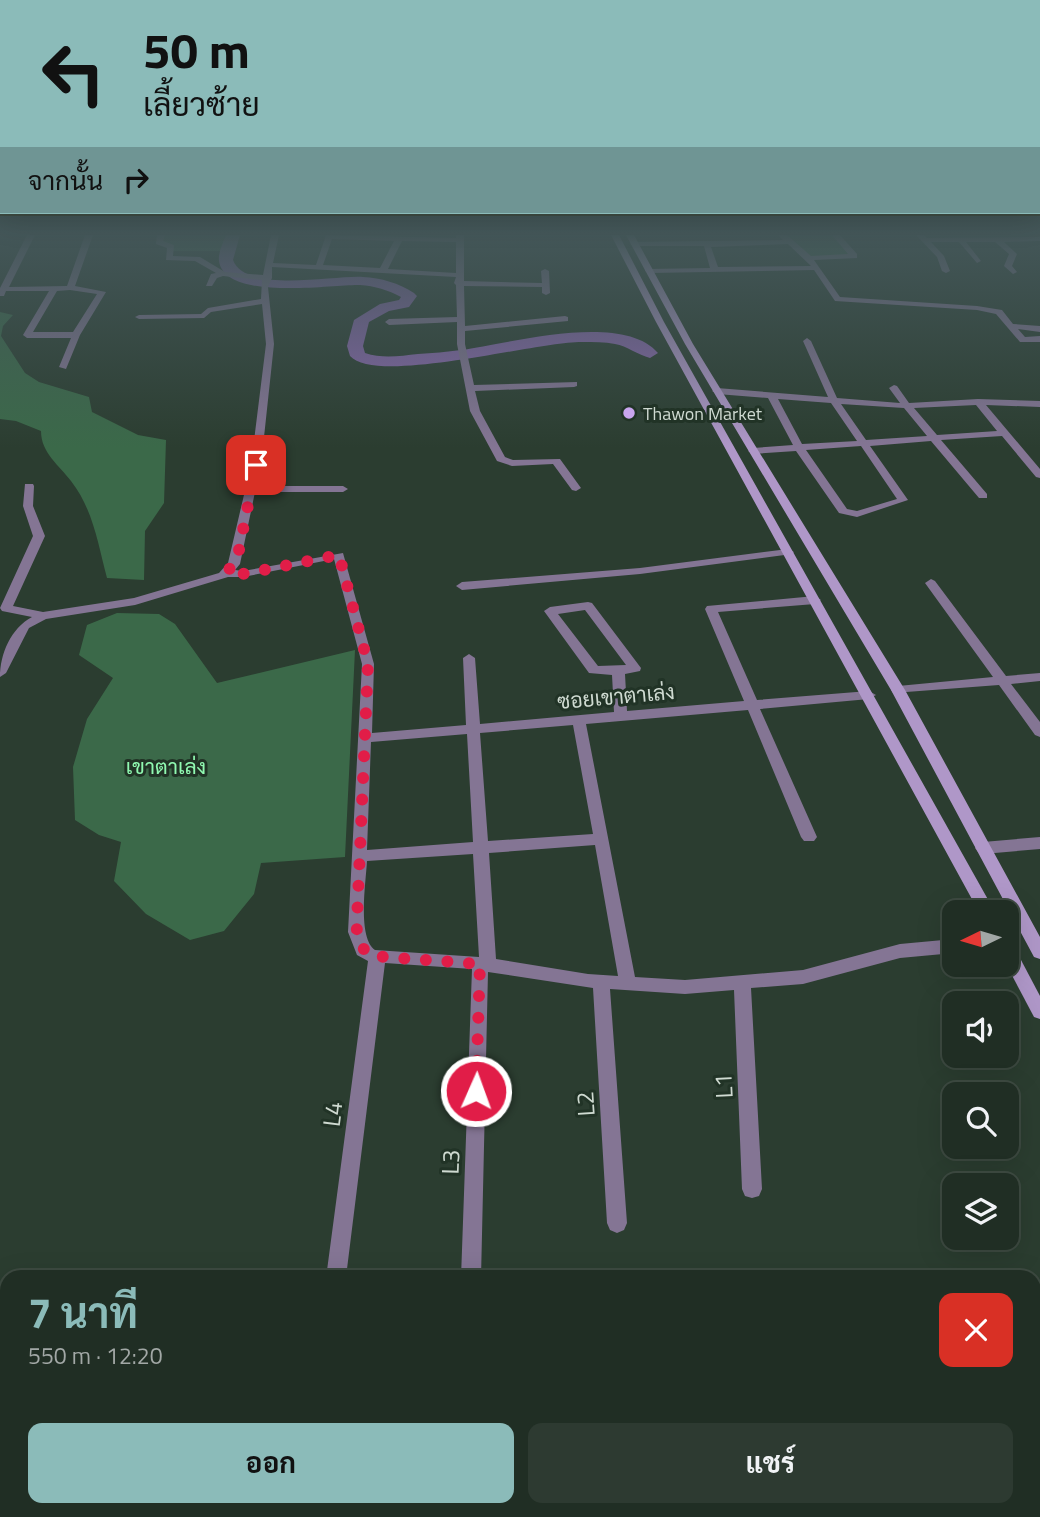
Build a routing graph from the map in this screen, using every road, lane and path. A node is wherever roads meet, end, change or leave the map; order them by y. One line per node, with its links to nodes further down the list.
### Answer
1 (44, 306): 16 (street)
2 (94, 306): 16 (street)
3 (238, 306): 9 (street)
4 (266, 306): 37 (street)
5 (460, 306): 10 (street)
6 (651, 306): 40 (main road)
7 (669, 306): 23 (main road)
8 (943, 306): 13 (street)
9 (139, 317)
10 (461, 319): 12 (street); 15 (street)
11 (565, 319): 15 (street)
12 (389, 322)
13 (1010, 326): 14 (street); 17 (street)
14 (1040, 329)
15 (462, 330): 21 (street)
16 (76, 335): 19 (street)
17 (1040, 339)
18 (807, 341): 25 (street)
19 (63, 367)
20 (574, 384): 21 (street)
21 (469, 388): 36 (street)
22 (894, 388): 28 (street)
23 (717, 391): 24 (street); 33 (main road)
24 (771, 394): 25 (street); 32 (street)
25 (834, 401): 28 (street); 31 (street)
26 (978, 402): 27 (street); 28 (street); 29 (street)
27 (1040, 404)
28 (906, 406): 30 (street)
29 (1004, 433): 30 (street); 34 (street)
30 (933, 438): 31 (street); 39 (street)
31 (865, 443): 32 (street); 32 (street)
32 (799, 448): 33 (street)
33 (753, 451): 52 (main road)
34 (1040, 475)
35 (29, 486): 45 (street)
36 (576, 488)
37 (251, 489): 38 (street); 41 (street)
38 (343, 489)
39 (983, 496)
40 (788, 552): 43 (street); 44 (main road)
41 (227, 573): 46 (street); 59 (street)
42 (931, 583): 51 (street)
43 (462, 586)
44 (816, 600): 53 (main road); 54 (street)
45 (3, 608): 46 (street)
46 (43, 617): 49 (street)
47 (469, 658): 57 (street, L3)
48 (618, 671): 48 (street); 55 (street)
49 (0, 673)
50 (1040, 677): 51 (street)
51 (1004, 681): 52 (street); 58 (street)
52 (898, 690): 64 (main road)
53 (869, 695): 54 (street, ซอยเขาตาเล่ง); 66 (main road)
54 (752, 705): 55 (street, ซอยเขาตาเล่ง); 60 (street)
55 (621, 716): 56 (street, ซอยเขาตาเล่ง)
56 (579, 720): 57 (street, ซอยเขาตาเล่ง); 61 (street)
57 (472, 729): 59 (street, ซอยเขาตาเล่ง); 63 (street, L3)
58 (1040, 732)
59 (367, 738): 65 (street)
60 (809, 837)
61 (601, 839): 63 (street); 74 (street)
62 (1040, 843): 64 (street)
63 (480, 847): 65 (street); 70 (street, L3)
64 (983, 848): 68 (main road)
65 (360, 856): 69 (street)
66 (980, 900)
67 (942, 947): 72 (street)
68 (1040, 952)
69 (377, 957): 70 (street); 78 (street, L4)
70 (484, 964): 73 (street); 79 (street, L3)
71 (1019, 972): 75 (main road)
72 (742, 981): 74 (street); 76 (street, L1)
73 (601, 982): 74 (street); 77 (street, L2)
74 (628, 985)
75 (1040, 1012)
76 (752, 1189)
77 (617, 1223)
78 (337, 1270)
79 (471, 1270)

